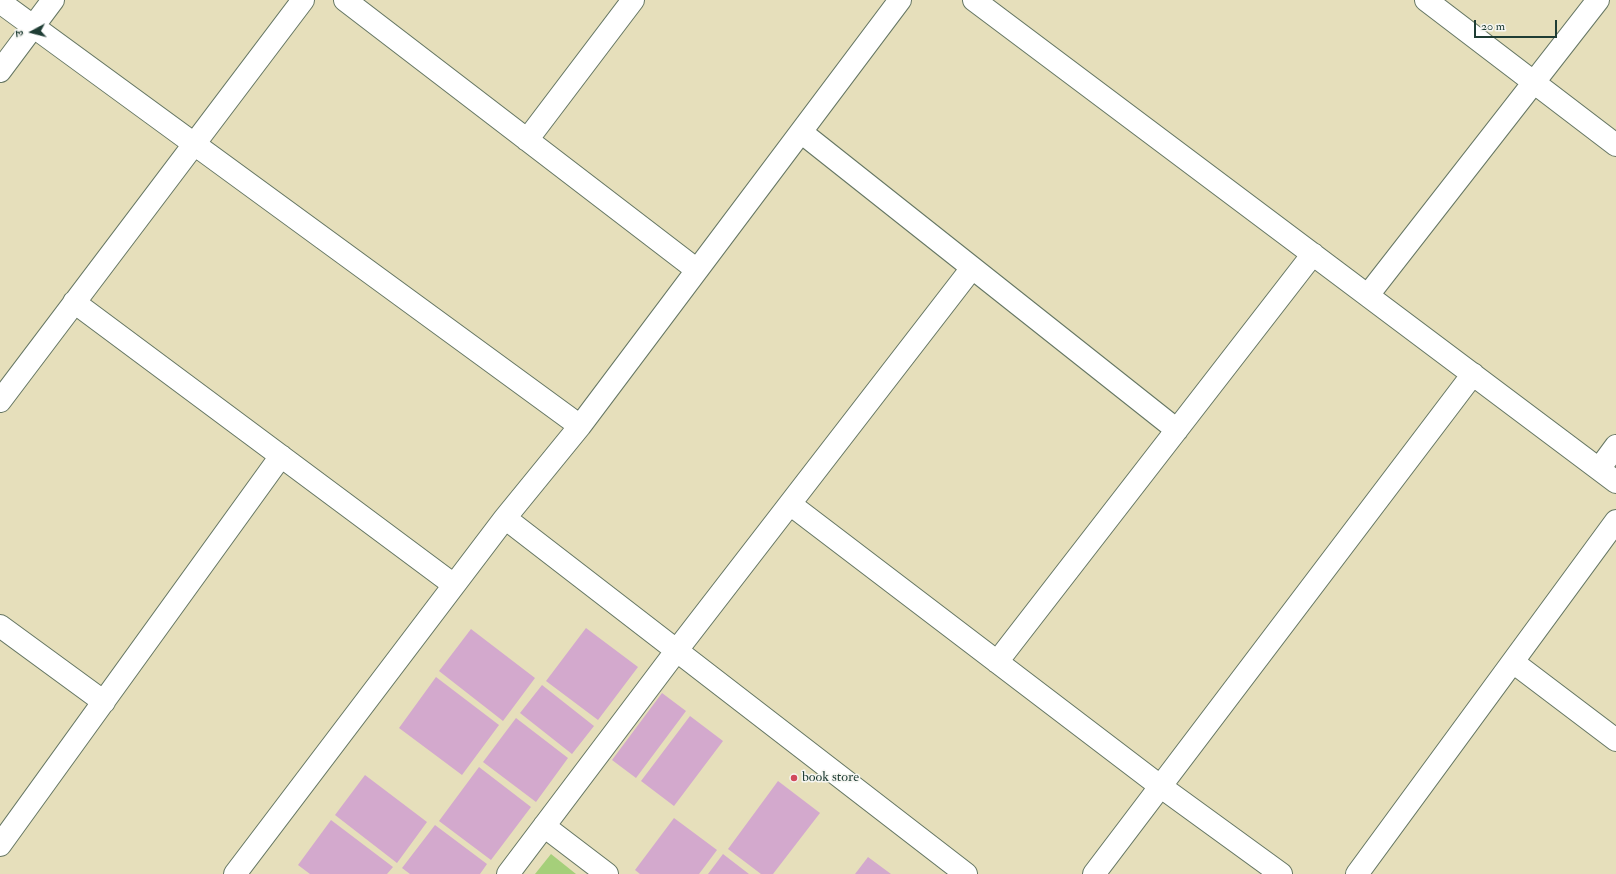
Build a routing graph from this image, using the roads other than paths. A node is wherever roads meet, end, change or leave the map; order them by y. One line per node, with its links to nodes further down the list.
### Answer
1 (53, 0): 10 (street)
2 (303, 0): 15 (street)
3 (345, 0): 14 (street)
4 (633, 0): 14 (street)
5 (900, 0): 13 (street)
6 (974, 0): 17 (street)
7 (1426, 0): 12 (street)
8 (1598, 0): 12 (street)
9 (0, 2): 10 (street)
10 (33, 26): 11 (street); 15 (street)
11 (0, 71)
12 (1533, 83): 16 (street); 20 (street)
13 (801, 132): 18 (street); 19 (street)
14 (527, 140): 19 (street)
15 (194, 144): 21 (street); 24 (street)
16 (1616, 145)
17 (1313, 254): 20 (street); 25 (street)
18 (972, 268): 25 (street); 29 (street)
19 (697, 270): 24 (street)
20 (1368, 295): 22 (street)
21 (74, 302): 23 (street); 27 (street)
22 (1473, 374): 28 (street); 39 (street)
23 (0, 401)
24 (580, 426): 30 (street)
25 (1177, 430): 35 (street)
26 (1616, 446): 28 (street)
27 (281, 456): 32 (street); 37 (street)
28 (1608, 475)
29 (790, 504): 34 (street); 35 (street)
30 (505, 518): 32 (street); 34 (street)
31 (1616, 521): 36 (street)
32 (454, 585): 42 (street)
33 (0, 626): 37 (street)
34 (677, 650): 40 (street); 45 (street)
35 (998, 662): 39 (street)
36 (1513, 662): 38 (street); 48 (street)
37 (104, 702): 41 (street)
38 (1616, 740)
39 (1160, 786): 46 (street); 47 (street)
40 (544, 826): 43 (street); 44 (street)
41 (0, 845)
42 (235, 874)
43 (508, 874)
44 (607, 874)
45 (966, 874)
46 (1094, 874)
47 (1281, 874)
48 (1357, 874)

